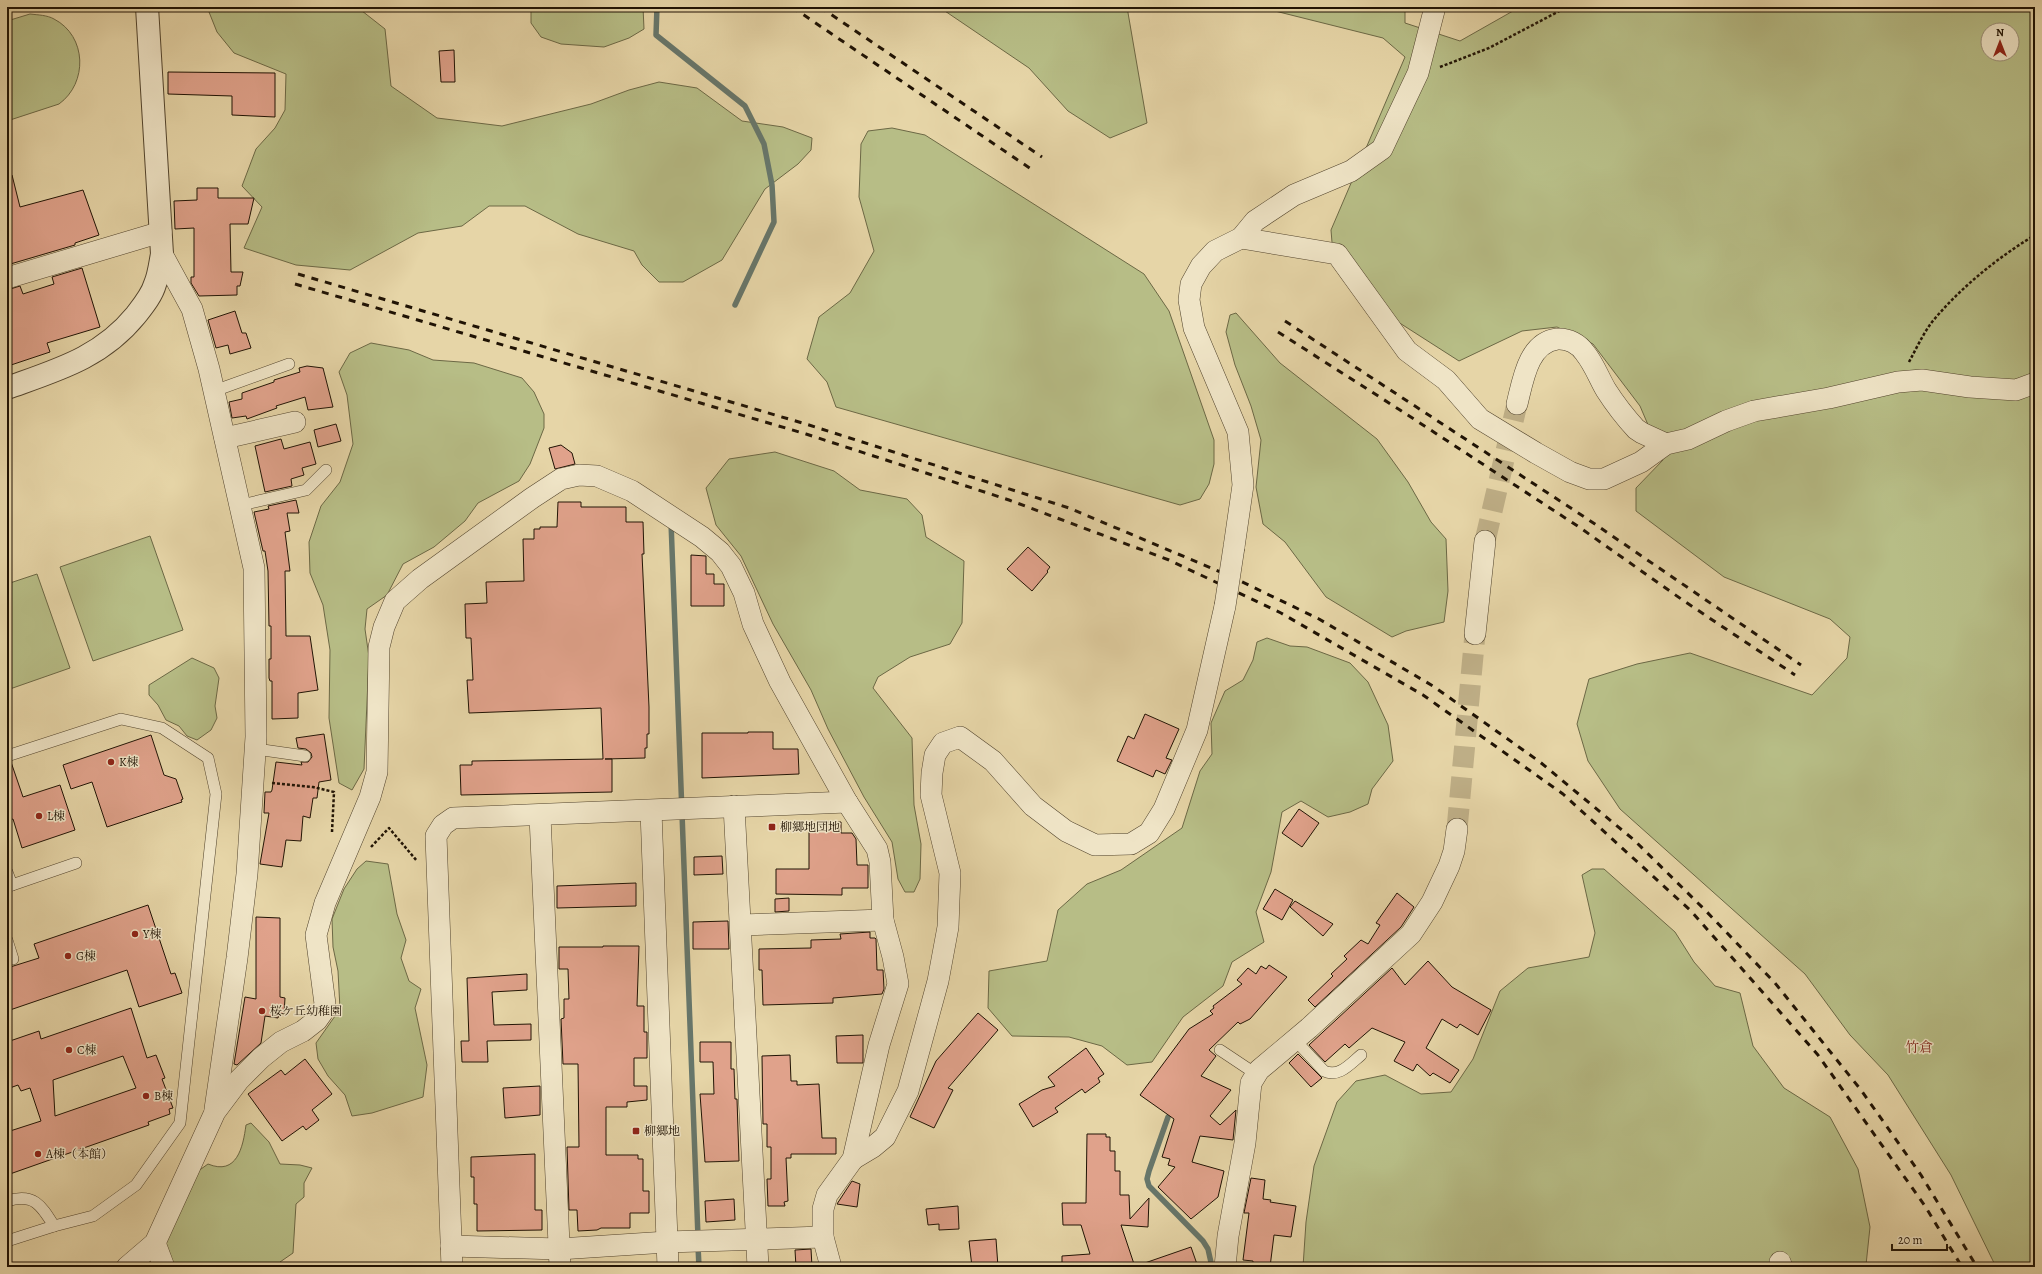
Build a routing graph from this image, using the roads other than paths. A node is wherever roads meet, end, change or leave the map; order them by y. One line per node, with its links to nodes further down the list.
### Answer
1 (147, 7): 3 (street)
2 (1435, 7): 4 (street)
3 (161, 232): 5 (street); 6 (street)
4 (1241, 238): 14 (street); 39 (street, bridge)
5 (162, 254): 9 (street); 10 (street)
6 (7, 278)
7 (289, 364): 10 (lane)
8 (2035, 383): 14 (street)
9 (7, 388)
10 (214, 391): 13 (street)
11 (1517, 404): 14 (street)
12 (295, 422): 13 (street)
13 (225, 438): 16 (street)
14 (1666, 444)
15 (326, 470): 16 (lane)
16 (241, 505): 19 (street)
17 (1485, 540): 18 (street)
18 (1475, 634)
19 (256, 749): 21 (lane); 38 (street)
20 (7, 756): 41 (lane)
21 (305, 756)
22 (848, 802): 23 (street); 30 (street); 38 (street)
23 (734, 806): 24 (street); 31 (street)
24 (651, 811): 25 (street); 45 (street)
25 (540, 816): 47 (street); 48 (street)
26 (1457, 829): 34 (street)
27 (76, 863): 29 (lane)
28 (7, 872): 29 (lane)
29 (9, 886)
30 (883, 920): 31 (street); 39 (street)
31 (741, 925): 43 (street)
32 (7, 940): 33 (lane)
33 (13, 959)
34 (1295, 1040): 36 (lane); 37 (street)
35 (1220, 1050): 37 (lane)
36 (1361, 1055)
37 (1256, 1074): 55 (street)
38 (215, 1112): 46 (street)
39 (852, 1159): 42 (street)
40 (7, 1201): 41 (lane)
41 (54, 1226): 44 (lane)
42 (823, 1237): 43 (street); 54 (street)
43 (757, 1238): 45 (street); 53 (street)
44 (7, 1241)
45 (676, 1242): 48 (street); 52 (street)
46 (155, 1243): 49 (street); 50 (street)
47 (451, 1246): 48 (street); 51 (street)
48 (559, 1258)
49 (128, 1267)
50 (164, 1267)
51 (452, 1267)
52 (668, 1267)
53 (758, 1267)
54 (831, 1267)
55 (1225, 1267)

